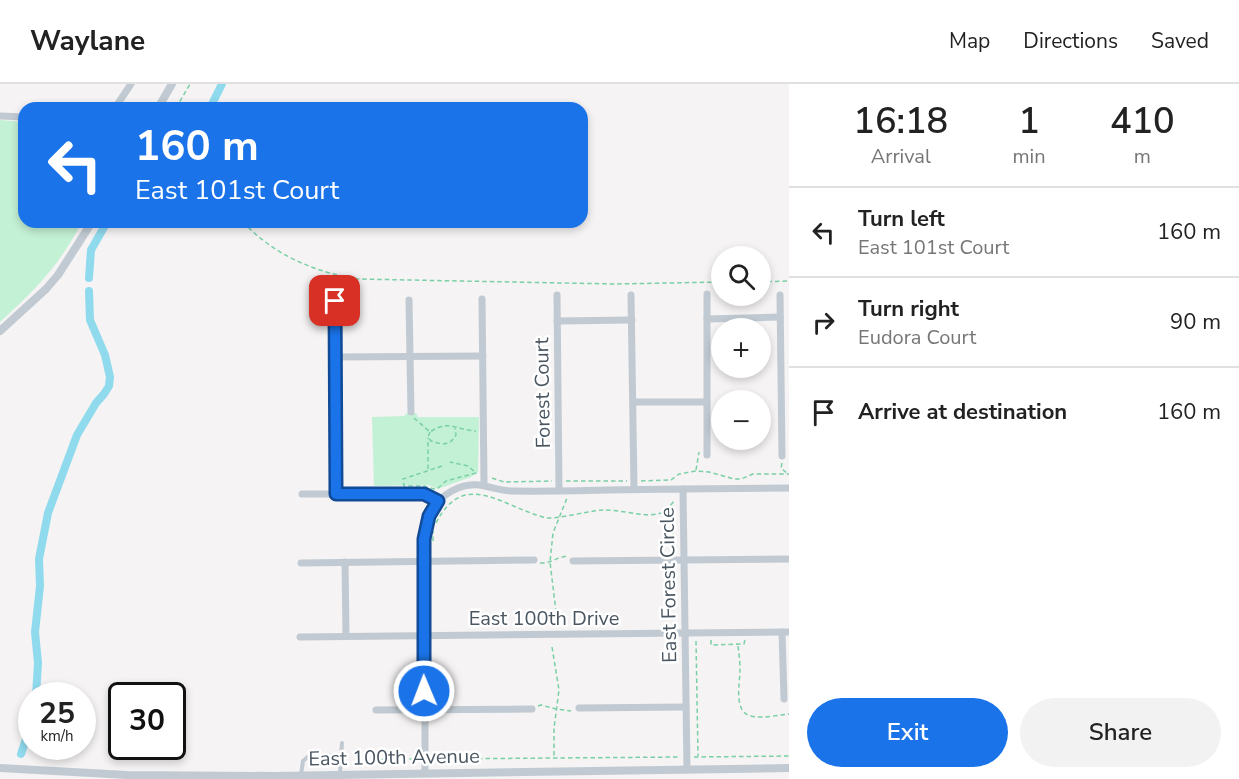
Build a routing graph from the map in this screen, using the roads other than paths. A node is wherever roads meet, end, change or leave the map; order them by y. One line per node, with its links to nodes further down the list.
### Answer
1 (131, 84): 3 (street)
2 (172, 84): 4 (street)
3 (119, 102)
4 (162, 102)
5 (0, 116): 6 (street)
6 (18, 117)
7 (88, 228): 19 (street)
8 (707, 294): 16 (street)
9 (780, 294): 15 (street)
10 (557, 296): 18 (street, Forest Court)
11 (631, 296): 17 (street)
12 (482, 299): 21 (street)
13 (409, 300): 20 (street)
14 (335, 301): 22 (street)
15 (780, 317): 16 (street); 25 (street)
16 (707, 319): 24 (street)
17 (632, 320): 18 (street); 23 (street)
18 (557, 321): 33 (street, Forest Court)
19 (0, 331)
20 (410, 356): 21 (street); 22 (street); 26 (street)
21 (483, 356): 29 (street)
22 (335, 357): 35 (street)
23 (633, 402): 24 (street); 31 (street)
24 (707, 402): 27 (street)
25 (785, 402): 28 (street)
26 (411, 412)
27 (707, 453)
28 (782, 456)
29 (484, 484): 33 (street, East Forest Circle); 36 (street)
30 (789, 488): 32 (street)
31 (634, 489): 32 (street, East Forest Circle); 33 (street, East Forest Circle)
32 (683, 489): 40 (street, East Forest Circle)
33 (559, 490)
34 (302, 494): 35 (street)
35 (336, 494): 36 (street)
36 (438, 501): 42 (street)
37 (789, 559): 40 (street)
38 (534, 560): 42 (street)
39 (573, 561): 40 (street)
40 (685, 561): 45 (street, East Forest Circle)
41 (345, 562): 42 (street); 43 (street); 47 (street)
42 (423, 562): 46 (street)
43 (301, 563)
44 (786, 632): 45 (street, East 100th Drive); 49 (street)
45 (685, 634): 46 (street, East 100th Drive); 50 (street, East Forest Circle)
46 (424, 635): 47 (street, East 100th Drive); 54 (street)
47 (346, 636): 48 (street, East 100th Drive)
48 (300, 637)
49 (784, 699)
50 (686, 707): 51 (street); 59 (street, East Forest Circle)
51 (579, 708)
52 (532, 709): 54 (street)
53 (376, 710): 54 (street)
54 (424, 710): 60 (street)
55 (342, 743): 56 (lane)
56 (341, 756): 63 (lane); 65 (lane)
57 (0, 768): 65 (street, East 100th Avenue)
58 (789, 768): 59 (street, East 100th Avenue)
59 (687, 770): 62 (street, East 100th Avenue)
60 (425, 773): 61 (street, East 100th Avenue); 64 (street, East 100th Avenue)
61 (485, 775): 62 (street, East 100th Avenue)
62 (523, 775)
63 (346, 776): 64 (street, East 100th Avenue); 65 (street, East 100th Avenue)
64 (395, 776)
65 (301, 777)

